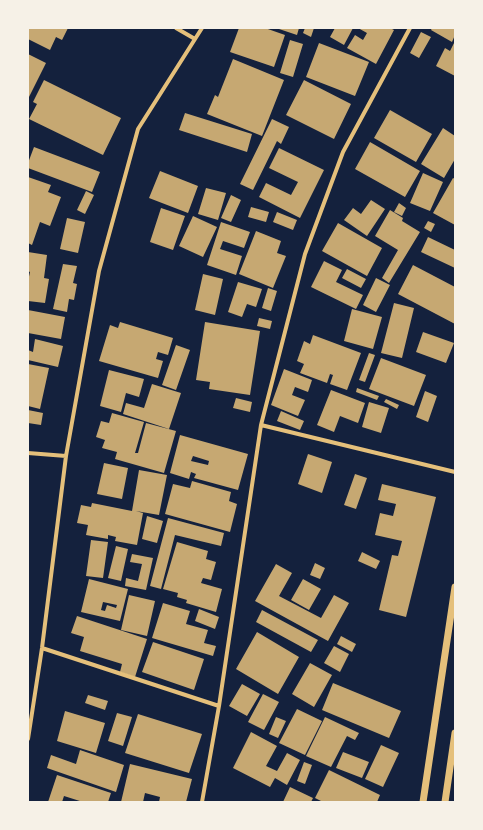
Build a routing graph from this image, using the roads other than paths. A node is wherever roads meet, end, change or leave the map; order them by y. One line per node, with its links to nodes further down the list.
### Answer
1 (176, 28): 4 (street)
2 (202, 28): 4 (street)
3 (410, 28): 5 (street)
4 (195, 38): 7 (street)
5 (261, 425): 8 (street); 11 (street)
6 (28, 453): 7 (street)
7 (66, 456): 10 (street)
8 (455, 472)
9 (455, 587): 15 (street)
10 (42, 648): 11 (street); 13 (street)
11 (219, 706): 14 (street)
12 (455, 733): 16 (street)
13 (28, 739)
14 (202, 802)
15 (423, 802)
16 (445, 802)

